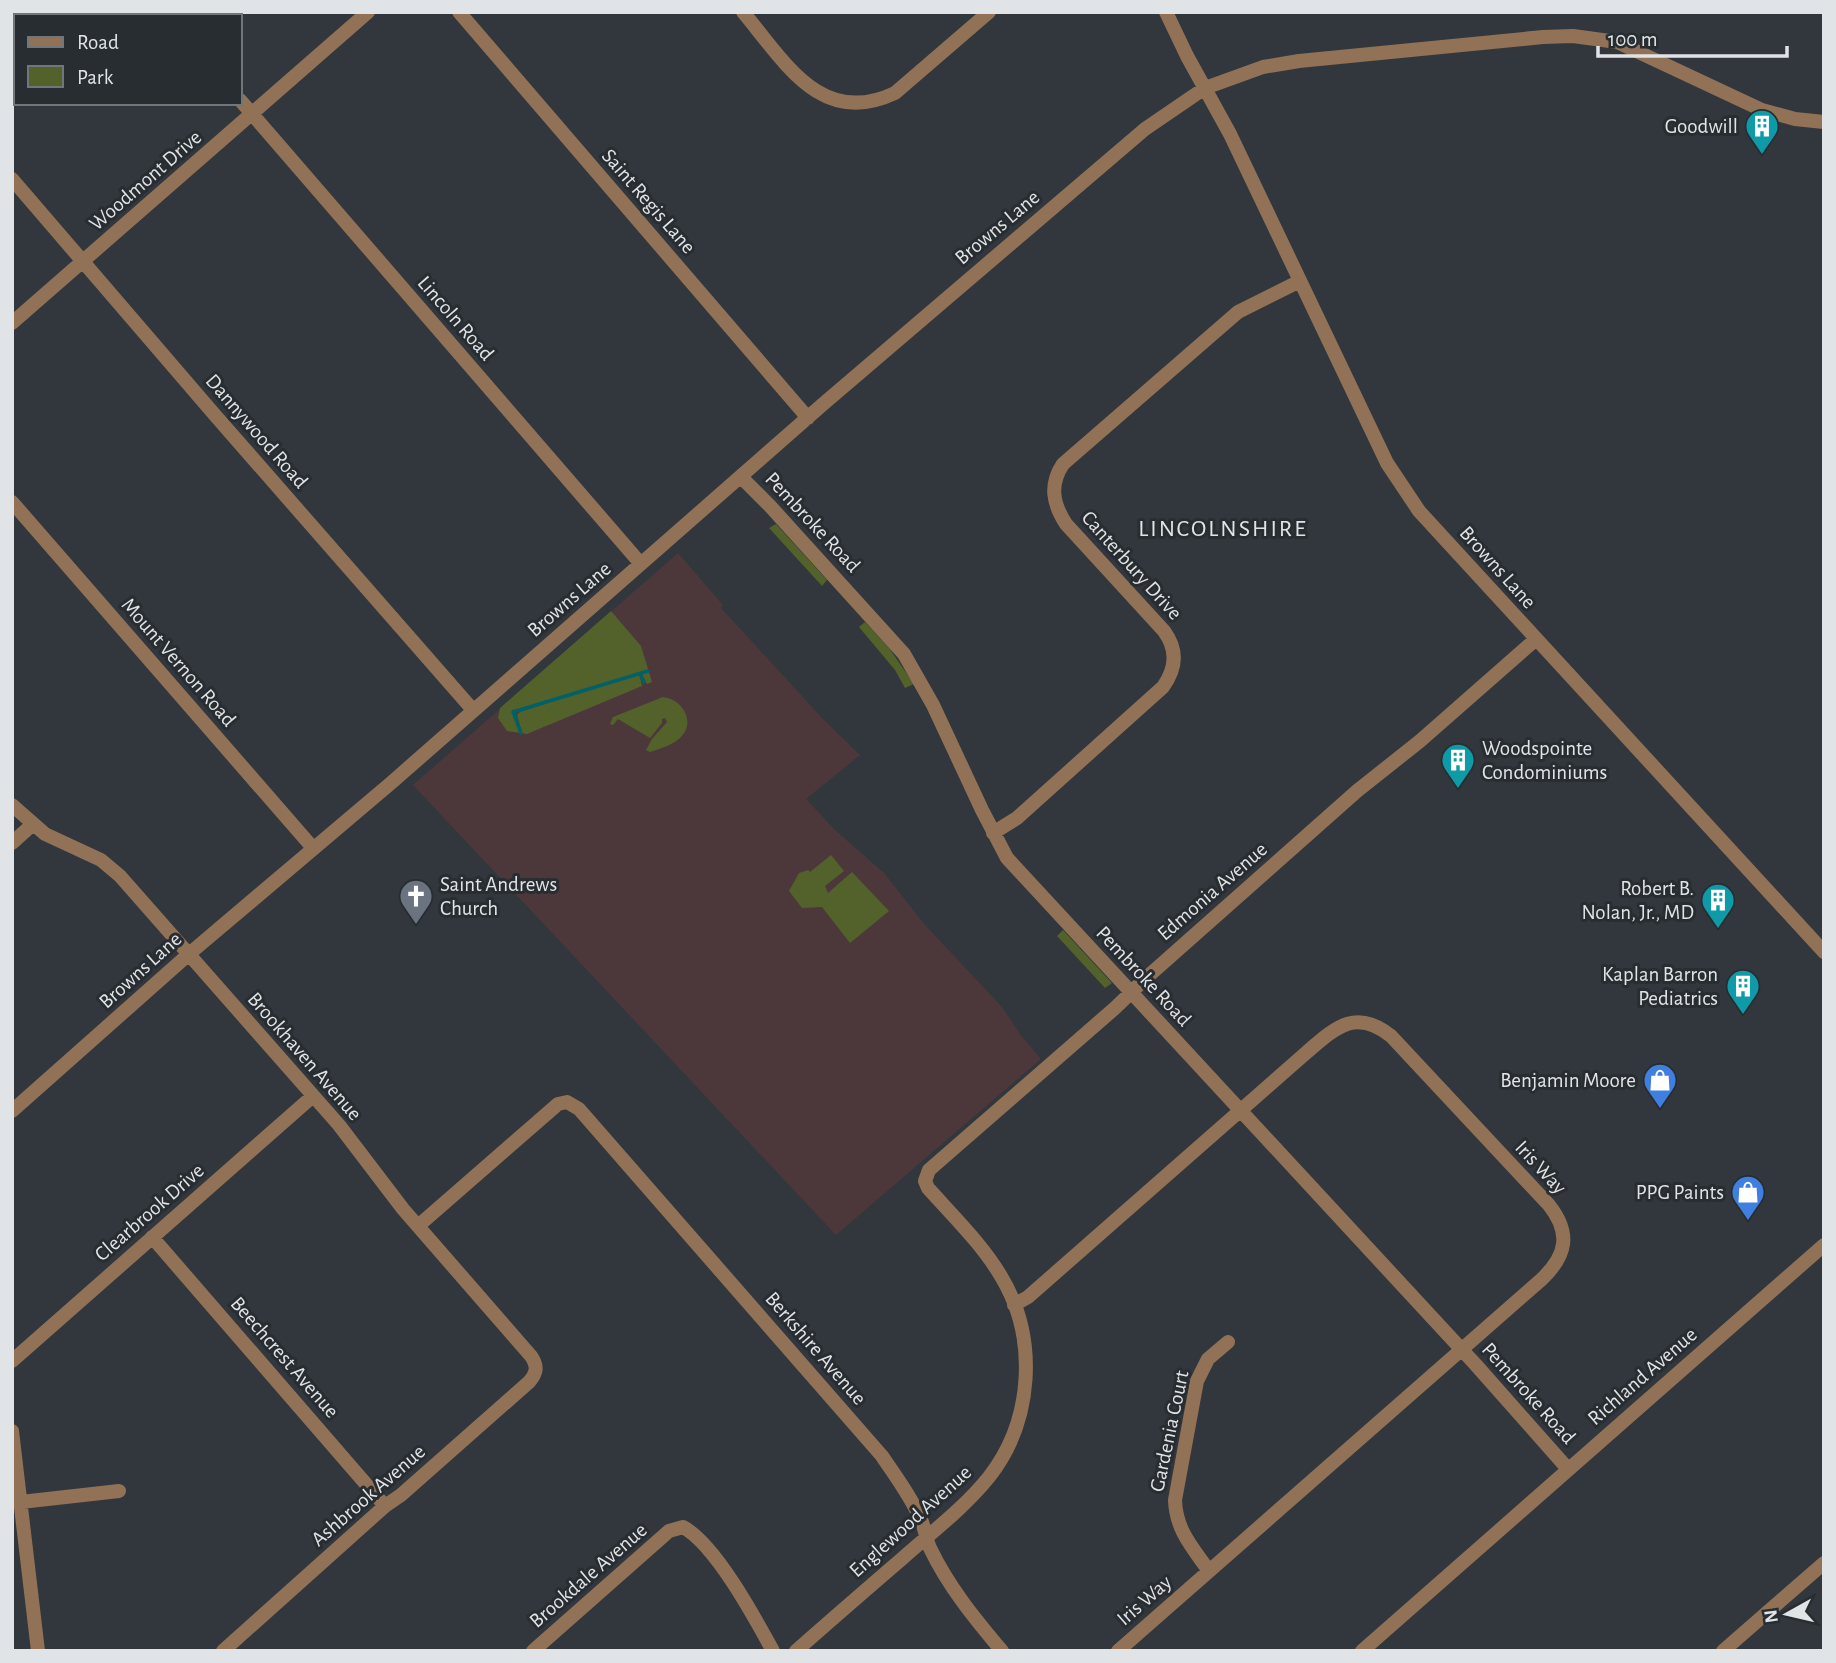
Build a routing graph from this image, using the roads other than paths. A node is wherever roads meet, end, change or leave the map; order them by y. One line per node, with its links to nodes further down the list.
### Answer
1 (368, 12): 8 (street, Woodmont Drive)
2 (458, 12): 14 (street, Saint Regis Lane)
3 (743, 12): 4 (street)
4 (989, 12)
5 (1166, 12): 6 (street)
6 (1205, 88): 9 (street); 12 (street, Browns Lane); 14 (street, Browns Lane)
7 (242, 102): 8 (street, Lincoln Road)
8 (252, 114): 11 (street, Woodmont Drive); 17 (street, Lincoln Road)
9 (1824, 122)
10 (12, 178): 11 (street, Dannywood Road)
11 (84, 261): 13 (street, Woodmont Drive); 19 (street, Dannywood Road)
12 (1300, 281): 18 (street, Browns Lane); 22 (street, Canterbury Drive)
13 (12, 323)
14 (808, 418): 15 (street, Browns Lane)
15 (741, 477): 17 (street, Browns Lane); 22 (street, Pembroke Road)
16 (12, 502): 24 (street, Mount Vernon Road)
17 (641, 564): 19 (street, Browns Lane)
18 (1535, 640): 25 (street, Browns Lane); 27 (street, Edmonia Avenue)
19 (473, 710): 24 (street, Browns Lane)
20 (12, 805): 21 (street, Brookhaven Avenue)
21 (33, 824): 23 (street); 26 (street, Brookhaven Avenue)
22 (993, 834): 27 (street, Pembroke Road)
23 (12, 843)
24 (313, 848): 26 (street, Browns Lane)
25 (1824, 952)
26 (189, 954): 28 (street, Brookhaven Avenue); 30 (street, Browns Lane)
27 (1130, 993): 29 (street, Pembroke Road); 31 (street, Edmonia Avenue)
28 (313, 1096): 32 (street, Brookhaven Avenue); 33 (street, Clearbrook Drive)
29 (1241, 1110): 35 (street, Iris Way); 37 (street, Pembroke Road); 37 (street, Iris Way)
30 (12, 1111)
31 (925, 1181): 35 (street, Englewood Avenue)
32 (418, 1226): 39 (street, Brookhaven Avenue); 45 (street, Berkshire Avenue)
33 (152, 1237): 38 (street, Clearbrook Drive); 44 (street, Beechcrest Avenue)
34 (1824, 1245): 41 (street, Richland Avenue)
35 (1014, 1305): 45 (street, Englewood Avenue)
36 (1228, 1342): 47 (street, Gardenia Court)
37 (1462, 1350): 41 (street, Pembroke Road); 47 (street, Iris Way)
38 (12, 1360)
39 (536, 1367): 44 (street, Ashbrook Avenue)
40 (12, 1431): 43 (street)
41 (1568, 1469): 55 (street, Richland Avenue)
42 (119, 1491): 43 (street)
43 (21, 1502): 48 (street)
44 (385, 1506): 49 (street, Ashbrook Avenue)
45 (926, 1537): 52 (street, Englewood Avenue); 53 (street, Berkshire Avenue)
46 (1824, 1563): 56 (street)
47 (1209, 1571): 54 (street, Iris Way)
48 (38, 1651)
49 (223, 1651)
50 (533, 1651): 51 (street, Brookdale Avenue)
51 (773, 1651)
52 (796, 1651)
53 (1002, 1651)
54 (1118, 1651)
55 (1362, 1651)
56 (1723, 1651)

